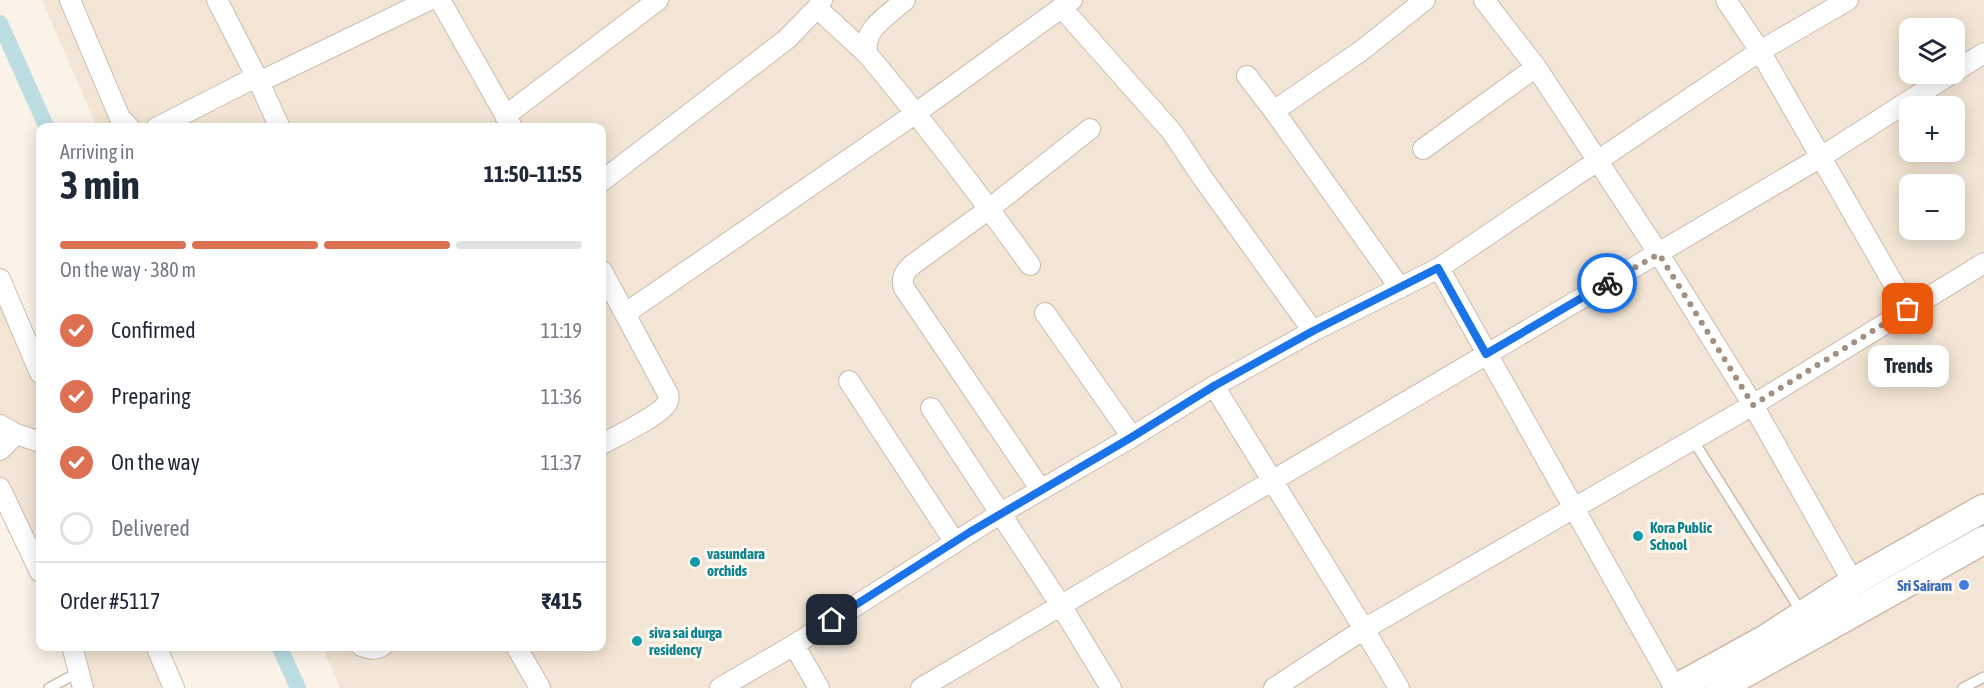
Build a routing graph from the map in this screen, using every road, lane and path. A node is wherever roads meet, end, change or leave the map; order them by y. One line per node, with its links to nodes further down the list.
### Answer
1 (70, 0): 24 (street)
2 (216, 0): 19 (street)
3 (429, 0): 19 (street)
4 (440, 0): 23 (street)
5 (658, 0): 23 (street)
6 (905, 0): 15 (street)
7 (1425, 0): 21 (street)
8 (1726, 0): 13 (street)
9 (1848, 0): 13 (street)
10 (1494, 3): 17 (street)
11 (819, 4): 15 (street); 31 (street)
12 (1067, 4): 22 (street); 43 (street)
13 (1760, 51): 29 (street); 30 (street)
14 (1984, 53): 16 (street)
15 (868, 55): 22 (street)
16 (1965, 65)
17 (1536, 67): 28 (street); 30 (street)
18 (1247, 76): 21 (street)
19 (259, 82): 25 (street); 26 (street)
20 (1936, 84): 29 (street)
21 (1274, 111): 39 (street)
22 (916, 113): 32 (street); 41 (street)
23 (509, 122)
24 (125, 123)
25 (166, 123)
26 (278, 123)
27 (1090, 129): 32 (street)
28 (1424, 149)
29 (1821, 157): 33 (street); 40 (street)
30 (1598, 159): 33 (street); 36 (street)
31 (606, 178)
32 (989, 208): 35 (street); 58 (street)
33 (1659, 254): 44 (street); 48 (street)
34 (1984, 263): 40 (street)
35 (1030, 265)
36 (1438, 268): 39 (street); 44 (street)
37 (606, 278): 41 (street)
38 (0, 279): 45 (street)
39 (1400, 288): 43 (street)
40 (1908, 309): 48 (street)
41 (626, 313): 54 (street)
42 (1045, 314): 51 (street)
43 (1313, 331): 47 (street)
44 (1486, 354): 56 (street); 60 (street)
45 (36, 364)
46 (849, 381): 64 (street)
47 (1214, 386): 51 (street); 56 (street)
48 (1753, 405): 53 (street); 67 (street)
49 (931, 408): 61 (street)
50 (8, 430): 52 (street); 55 (street)
51 (1132, 437): 58 (street)
52 (36, 440)
53 (1693, 440): 60 (street); 69 (lane)
54 (606, 442)
55 (0, 450)
56 (1272, 483): 68 (street); 70 (street)
57 (0, 488): 66 (street)
58 (1041, 490): 61 (street)
59 (1984, 508): 62 (street)
60 (1573, 509): 70 (street); 86 (street)
61 (1001, 513): 64 (street); 68 (street)
62 (1931, 538): 65 (street); 67 (street)
63 (1984, 540): 65 (street)
64 (954, 541): 71 (street)
65 (1945, 561): 87 (street)
66 (36, 564)
67 (1853, 582): 69 (street)
68 (1060, 604): 82 (street); 83 (street)
69 (1803, 615): 86 (street)
70 (1364, 629): 84 (street); 85 (street)
71 (794, 645): 80 (street); 81 (street)
72 (73, 651): 76 (street)
73 (158, 651): 78 (street)
74 (519, 651): 79 (street)
75 (1984, 678): 88 (lane)
76 (81, 680): 77 (lane)
77 (49, 688)
78 (174, 688)
79 (540, 688)
80 (720, 688)
81 (819, 688)
82 (921, 688)
83 (1111, 688)
84 (1274, 688)
85 (1399, 688)
86 (1676, 688)
87 (1719, 688)
88 (1963, 688)

